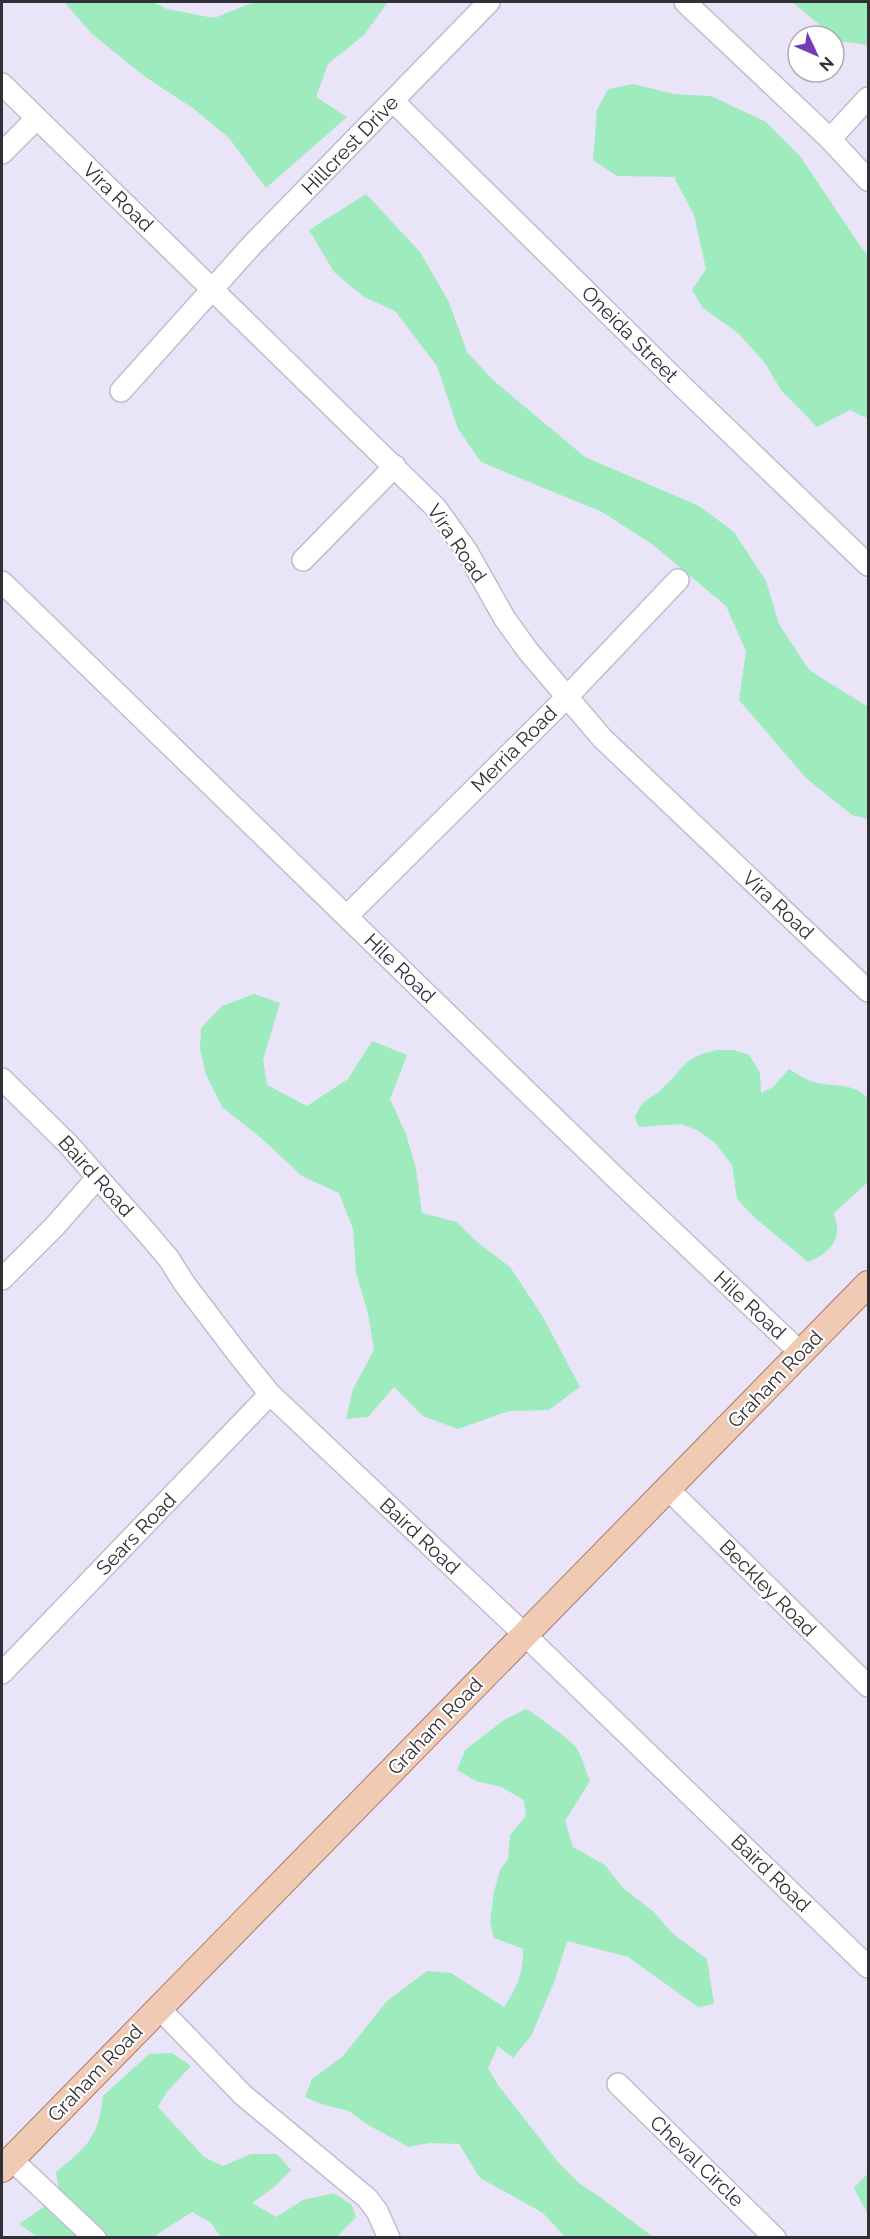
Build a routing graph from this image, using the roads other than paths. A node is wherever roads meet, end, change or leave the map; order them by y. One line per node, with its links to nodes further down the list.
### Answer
1 (489, 2): 5 (street, Hillcrest Drive)
2 (686, 2): 7 (street)
3 (2, 84): 6 (street, Vira Road)
4 (868, 98): 7 (street)
5 (393, 101): 10 (street, Hillcrest Drive); 14 (street, Oneida Street)
6 (37, 118): 8 (street); 10 (street, Vira Road)
7 (830, 139): 9 (street)
8 (2, 153)
9 (868, 180)
10 (214, 290): 11 (street, Hillcrest Drive); 12 (street, Vira Road)
11 (121, 391)
12 (394, 466): 13 (street); 17 (street, Vira Road)
13 (303, 560)
14 (868, 565)
15 (678, 580): 17 (street, Merria Road)
16 (2, 582): 18 (street, Hile Road)
17 (566, 698): 18 (street, Merria Road); 19 (street, Vira Road)
18 (347, 916): 24 (street, Hile Road)
19 (868, 991)
20 (2, 1079): 21 (street, Baird Road)
21 (97, 1178): 22 (street); 25 (street, Baird Road)
22 (2, 1279)
23 (868, 1284): 24 (main road, Graham Road)
24 (801, 1353): 26 (main road, Graham Road)
25 (270, 1394): 27 (street, Baird Road); 28 (street, Sears Road)
26 (668, 1489): 27 (main road, Graham Road); 29 (street, Beckley Road)
27 (524, 1634): 30 (street, Baird Road); 31 (main road, Graham Road)
28 (2, 1674)
29 (868, 1686)
30 (868, 1967)
31 (159, 2008): 33 (main road, Graham Road); 35 (street)
32 (618, 2084): 36 (street, Cheval Circle)
33 (6, 2164): 34 (street)
34 (95, 2238)
35 (389, 2238)
36 (775, 2238)

